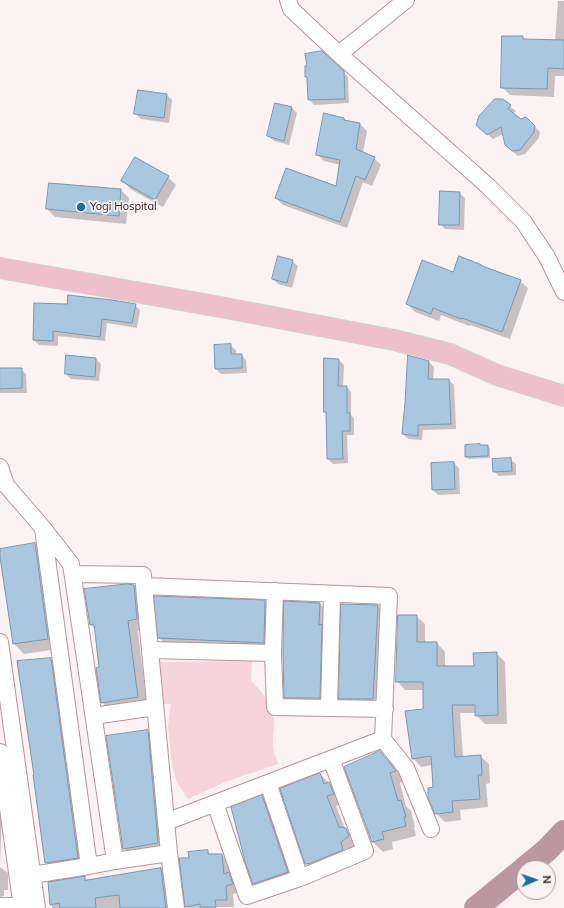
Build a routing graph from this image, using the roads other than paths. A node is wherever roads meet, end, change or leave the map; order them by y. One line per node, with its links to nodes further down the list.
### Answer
1 (288, 0): 3 (street)
2 (406, 0): 3 (street)
3 (339, 54): 5 (street)
4 (0, 268): 6 (main road)
5 (564, 292)
6 (564, 396)
7 (0, 467): 8 (street)
8 (43, 528): 9 (street); 30 (street)
9 (73, 574): 10 (street); 19 (street)
10 (144, 586): 11 (street); 14 (street)
11 (275, 591): 12 (street); 15 (street)
12 (332, 594): 17 (street); 18 (street)
13 (0, 642): 31 (street)
14 (150, 650): 15 (street); 16 (street)
15 (273, 653): 17 (street)
16 (155, 707): 19 (street); 26 (street)
17 (329, 708): 18 (street)
18 (385, 709): 20 (street)
19 (94, 716): 29 (street)
20 (383, 739): 22 (street); 27 (street)
21 (0, 752): 24 (street)
22 (331, 759): 23 (street); 32 (street)
23 (268, 783): 25 (street); 32 (street)
24 (3, 792): 34 (street)
25 (215, 803): 26 (street); 32 (street)
26 (166, 822): 28 (street)
27 (431, 829)
28 (169, 853): 29 (street); 35 (street)
29 (115, 861): 30 (street)
30 (89, 866): 31 (street)
31 (32, 875): 34 (street)
32 (300, 878)
33 (0, 906): 34 (street)
34 (27, 907)
35 (176, 908)

